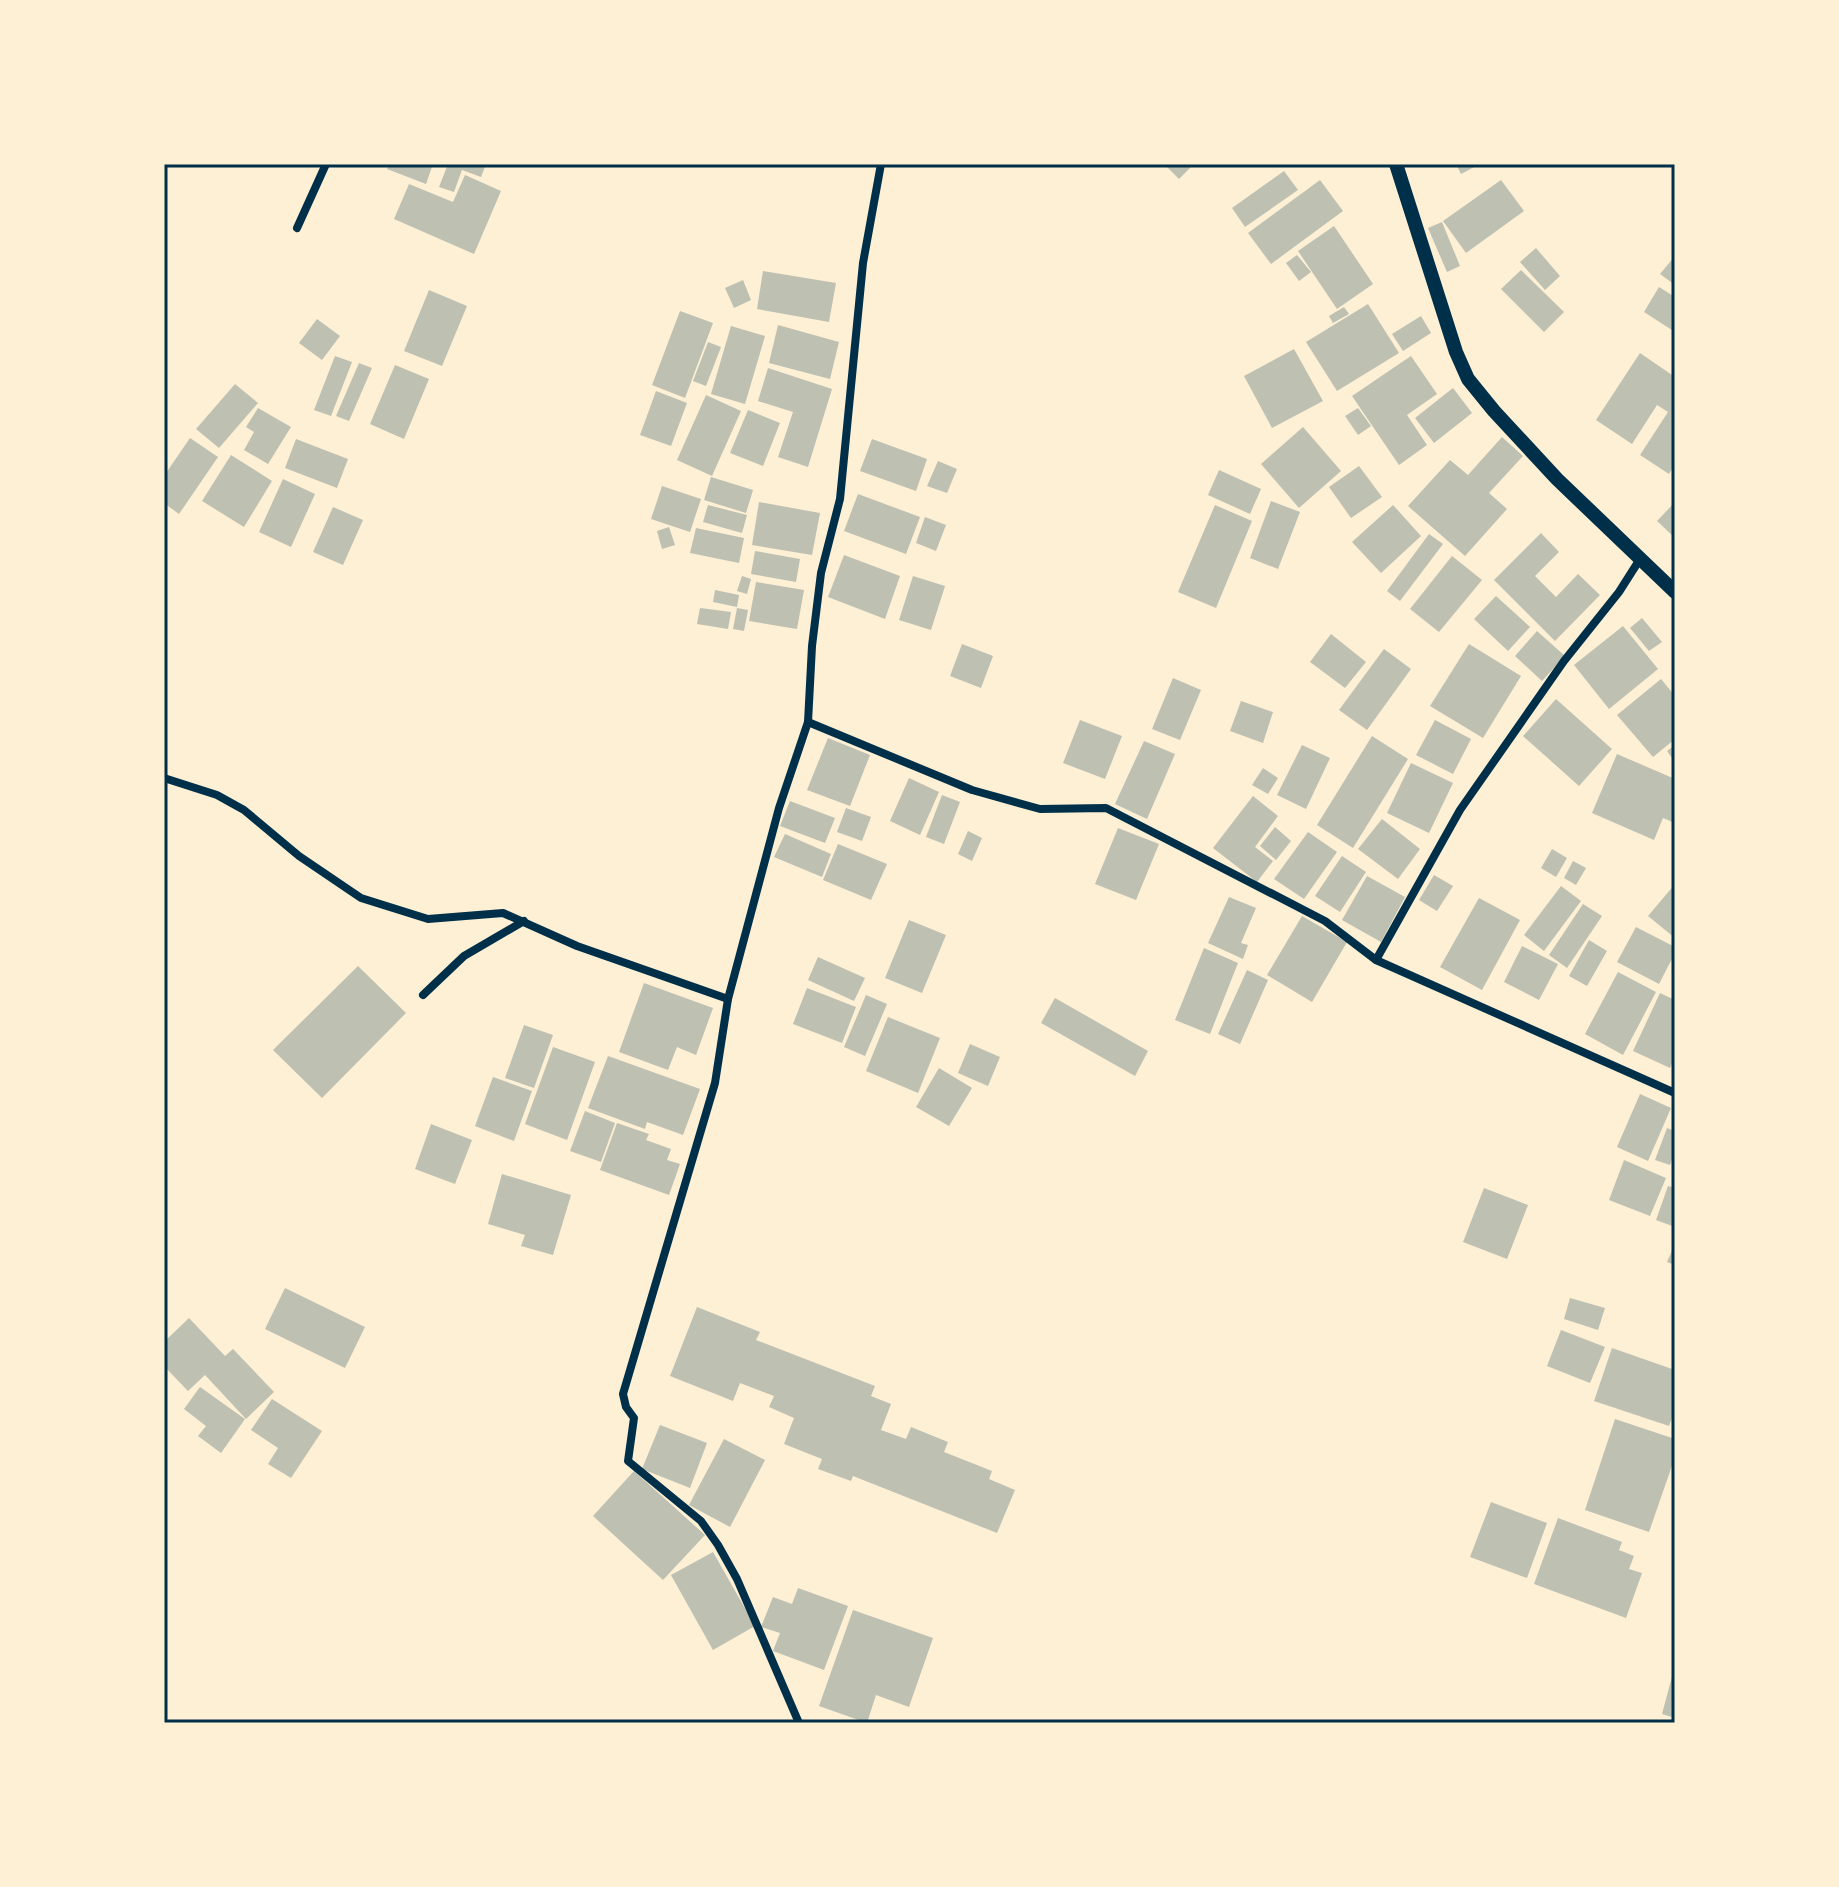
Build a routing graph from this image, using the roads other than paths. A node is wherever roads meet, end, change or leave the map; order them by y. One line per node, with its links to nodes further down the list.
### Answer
1 (326, 164): 4 (street)
2 (881, 164): 7 (street)
3 (1396, 164): 5 (street)
4 (297, 228)
5 (1640, 559): 6 (street); 10 (street)
6 (1675, 592)
7 (808, 722): 10 (street); 12 (street)
8 (164, 778): 9 (street)
9 (524, 921): 11 (street); 12 (street)
10 (1376, 960): 13 (street)
11 (423, 995)
12 (728, 999): 14 (street)
13 (1675, 1093)
14 (799, 1723)

